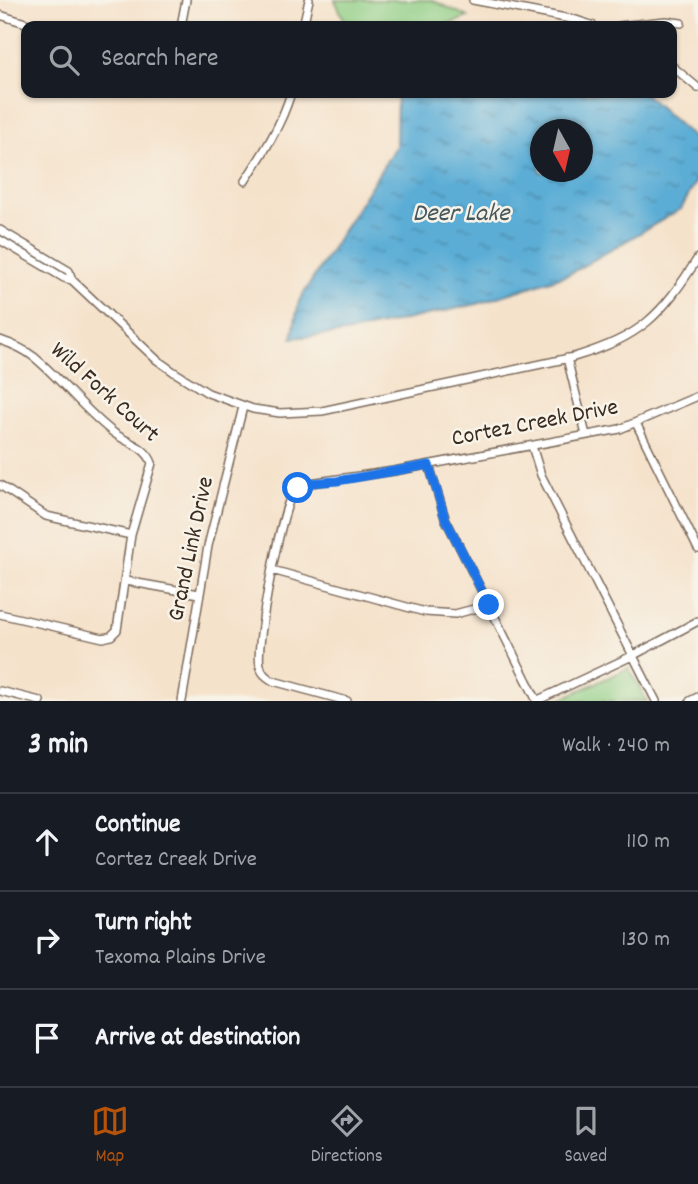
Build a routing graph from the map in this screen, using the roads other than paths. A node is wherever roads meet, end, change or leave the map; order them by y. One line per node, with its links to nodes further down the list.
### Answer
1 (186, 0): 6 (street)
2 (309, 0): 7 (street)
3 (473, 0): 4 (street)
4 (487, 2): 8 (street)
5 (0, 15): 9 (street)
6 (182, 21)
7 (304, 21)
8 (579, 21)
9 (21, 22)
10 (677, 22): 11 (street)
11 (681, 23)
12 (677, 70): 13 (street)
13 (698, 88)
14 (289, 98): 15 (street)
15 (245, 181)
16 (0, 230): 19 (street)
17 (0, 240): 19 (street)
18 (698, 258): 21 (street)
19 (72, 280): 23 (street)
20 (0, 340): 29 (street, Wild Fork Court)
21 (567, 358): 23 (street); 25 (street)
22 (698, 396): 24 (street, Cortez Creek Drive)
23 (243, 407): 33 (street, Grand Link Drive)
24 (636, 423): 25 (street, Cortez Creek Drive); 30 (street)
25 (586, 435): 26 (street, Cortez Creek Drive)
26 (532, 446): 27 (street, Cortez Creek Drive); 37 (street)
27 (429, 465): 31 (street, Cortez Creek Drive); 34 (street)
28 (0, 485): 29 (street)
29 (131, 535): 32 (street)
30 (698, 549)
31 (272, 570): 34 (street); 42 (street)
32 (125, 580): 33 (street); 35 (street)
33 (199, 594): 41 (street, Grand Link Drive)
34 (489, 605): 43 (street)
35 (0, 614)
36 (698, 621): 37 (street)
37 (632, 656): 43 (street); 44 (street)
38 (0, 691): 40 (street)
39 (698, 697): 45 (street)
40 (40, 701)
41 (182, 701)
42 (347, 701)
43 (537, 701)
44 (656, 701)
45 (690, 701)

